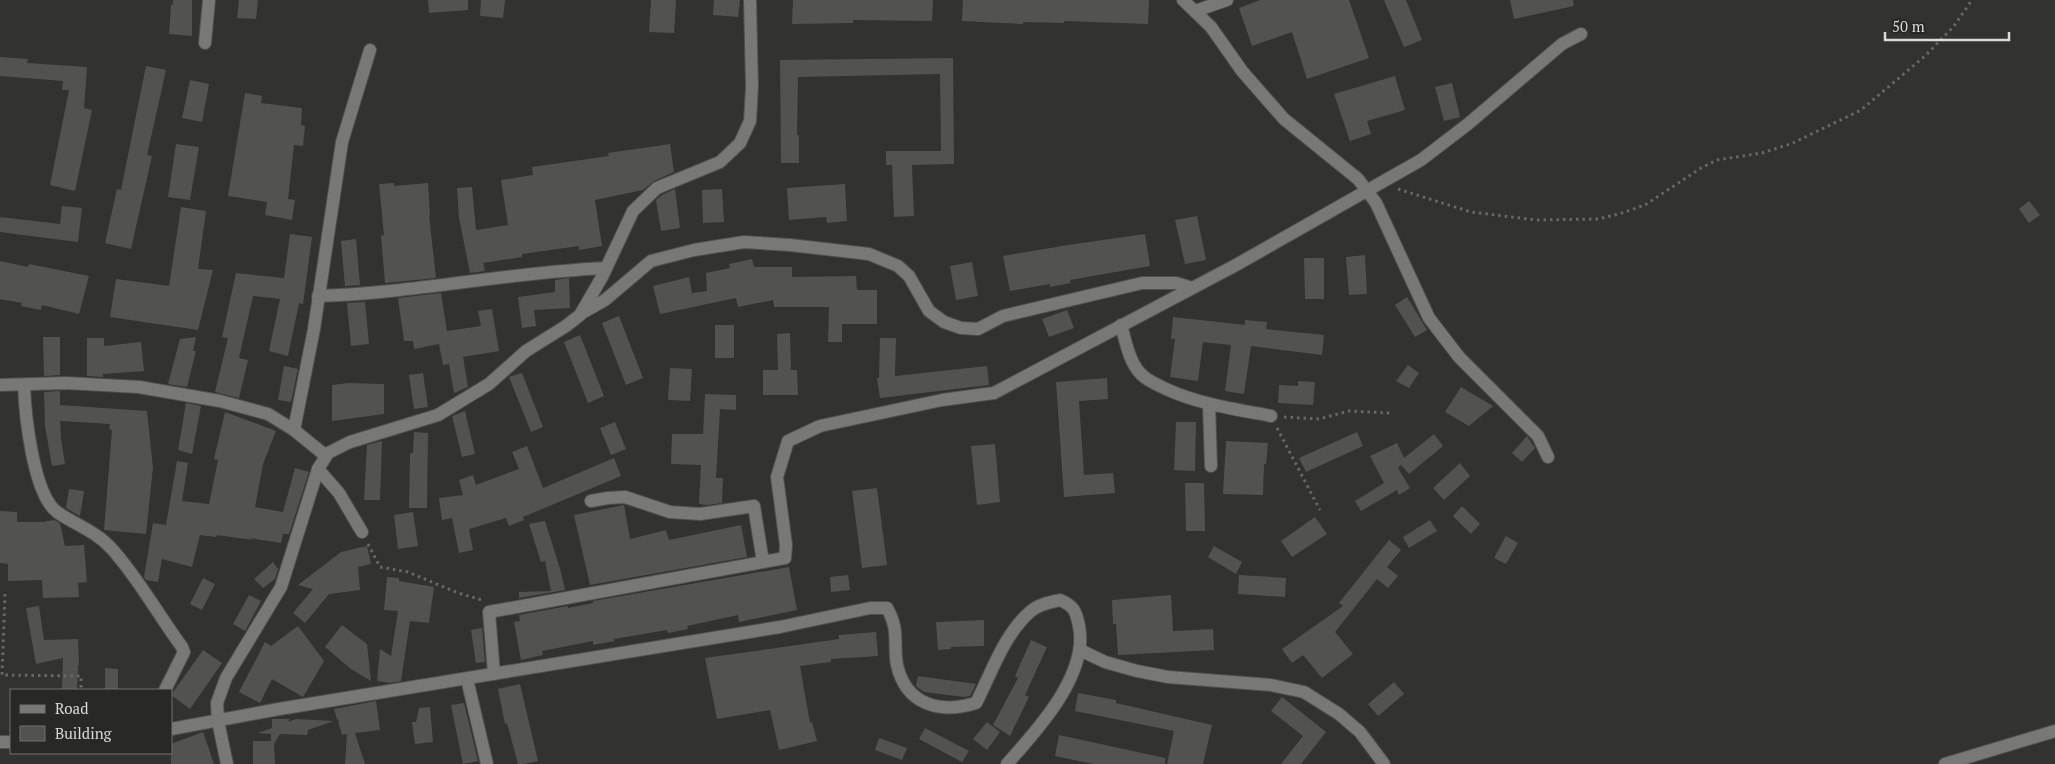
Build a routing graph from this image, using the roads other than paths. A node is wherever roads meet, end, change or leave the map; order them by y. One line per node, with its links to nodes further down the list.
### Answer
1 (209, 0): 7 (street)
2 (750, 0): 10 (street)
3 (1183, 0): 5 (street)
4 (1227, 0): 5 (street)
5 (1195, 11): 9 (street)
6 (1581, 34): 9 (street)
7 (204, 43)
8 (370, 50): 12 (street)
9 (1373, 189): 11 (street); 21 (street)
10 (606, 268): 12 (street); 13 (street)
11 (1192, 288): 13 (street); 14 (street)
12 (318, 296): 19 (street)
13 (580, 315): 20 (street)
14 (1121, 325): 17 (street); 26 (street)
15 (0, 385): 16 (street)
16 (24, 385): 19 (street); 30 (street)
17 (1209, 405): 18 (street); 22 (street)
18 (1271, 416)
19 (294, 430): 20 (street)
20 (326, 456): 23 (street)
21 (1548, 457)
22 (1211, 466)
23 (318, 469): 25 (street); 31 (street)
24 (591, 501): 26 (street)
25 (362, 532)
26 (763, 562): 28 (street)
27 (1080, 650): 28 (street); 37 (street); 38 (street)
28 (494, 674): 29 (street)
29 (467, 679): 31 (street); 36 (street)
30 (166, 689)
31 (218, 721): 32 (street); 35 (street)
32 (172, 730)
33 (2052, 732): 34 (street); 39 (street)
34 (2055, 746)
35 (228, 764)
36 (487, 764)
37 (1007, 764)
38 (1384, 764)
39 (1945, 764)

